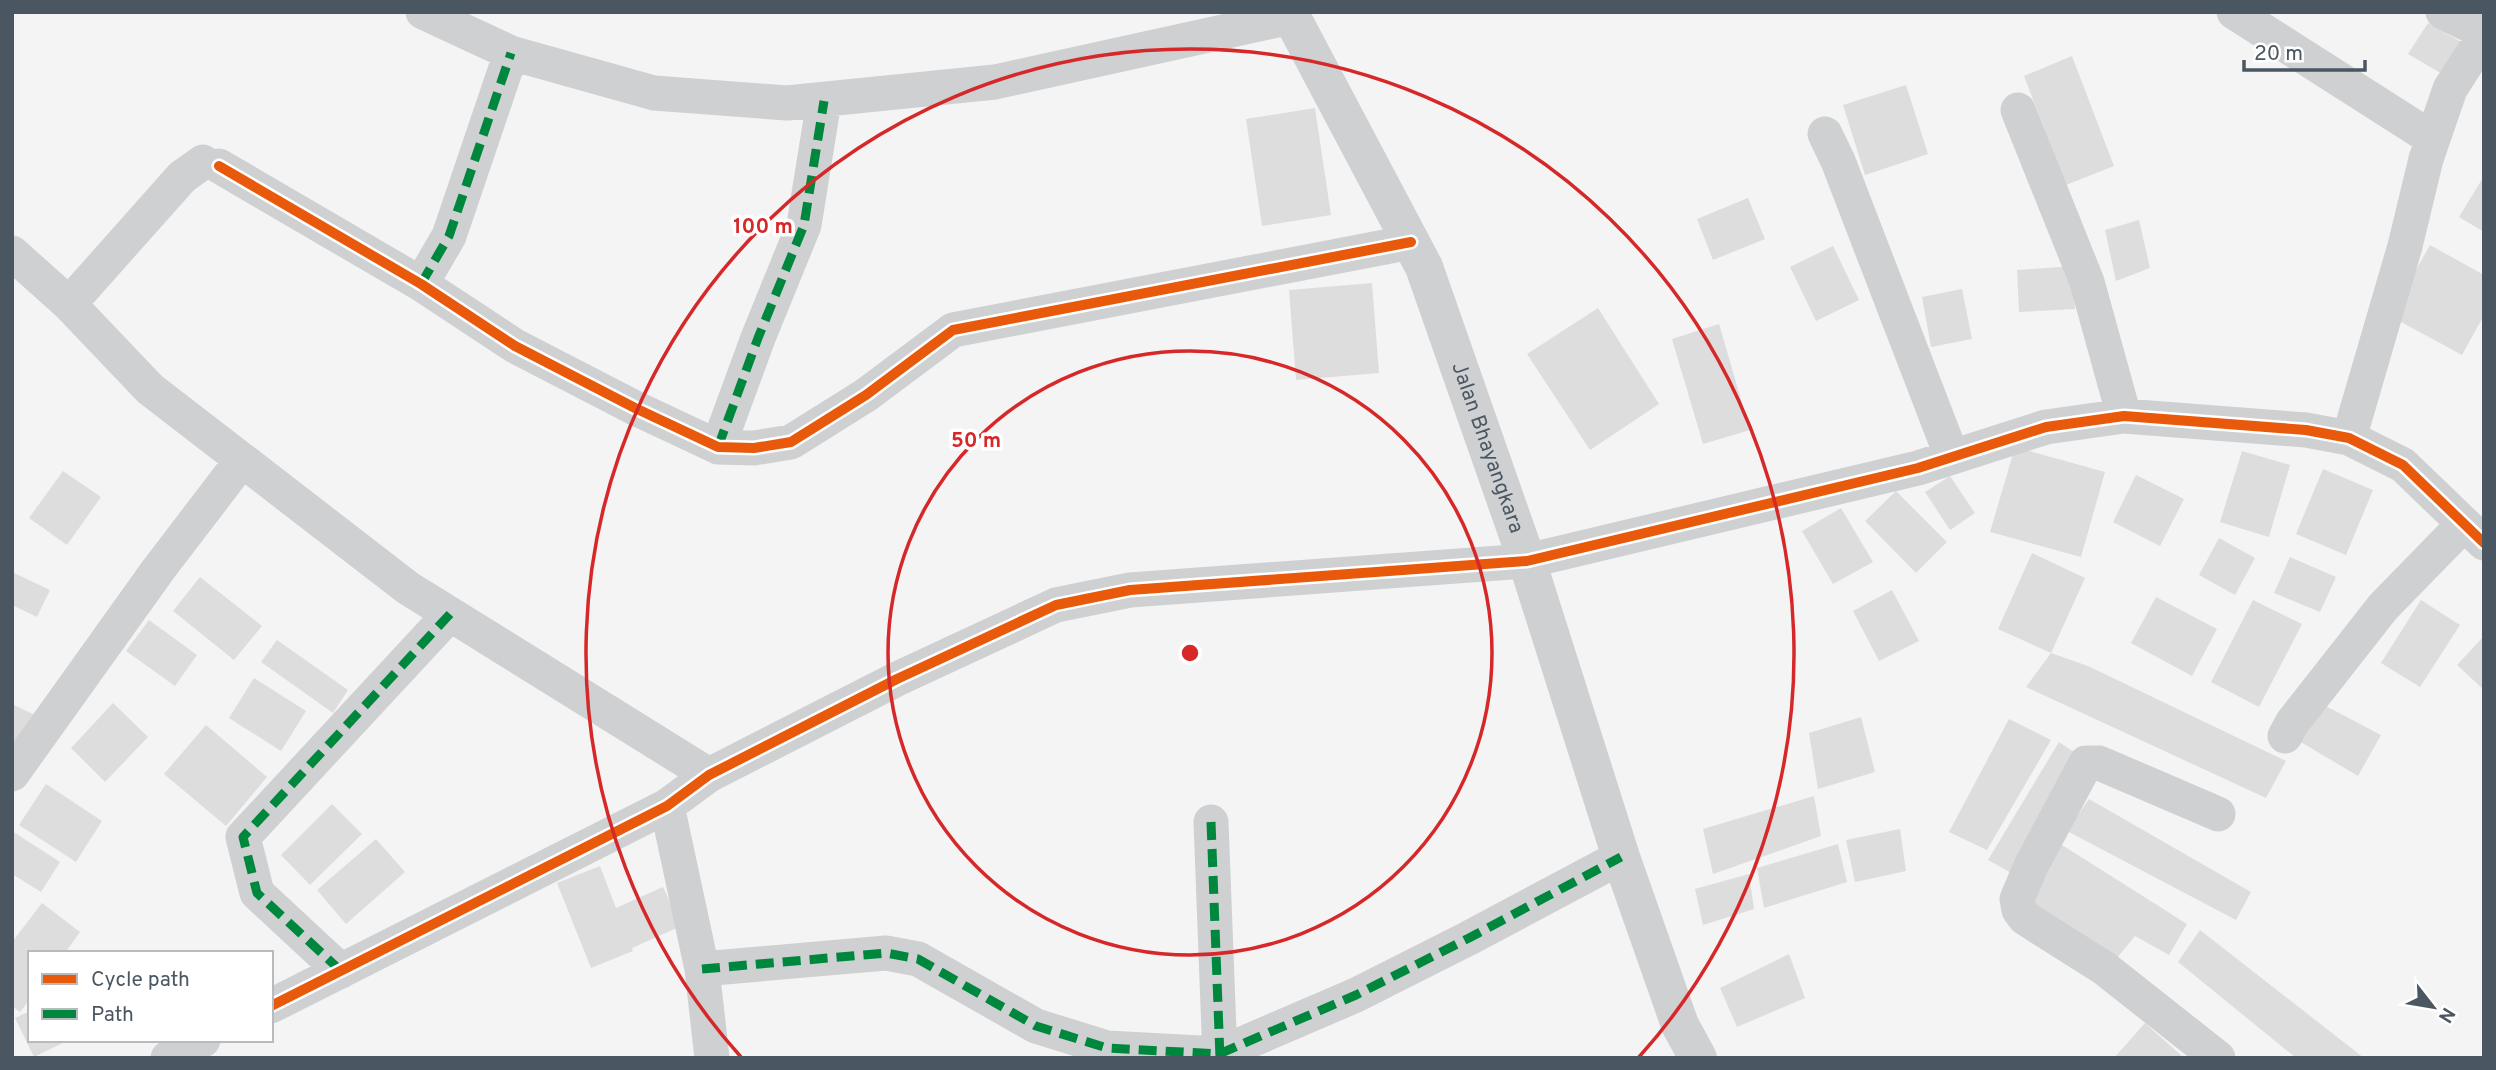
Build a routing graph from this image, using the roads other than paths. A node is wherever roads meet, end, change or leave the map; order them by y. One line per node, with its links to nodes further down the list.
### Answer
1 (423, 12): 6 (street)
2 (2234, 12): 10 (street)
3 (2443, 12): 5 (street)
4 (1290, 15): 7 (street); 11 (street, Jalan Bhayangkara)
5 (2484, 34): 10 (street)
6 (511, 53): 7 (street); 13 (street)
7 (824, 101): 17 (street)
8 (2018, 110): 15 (street)
9 (1825, 134): 18 (street)
10 (2434, 139): 16 (street)
11 (1411, 242): 17 (street); 21 (street, Jalan Bhayangkara)
12 (12, 253): 14 (street)
13 (421, 284): 14 (street); 17 (street)
14 (69, 304): 19 (street)
15 (2124, 416): 16 (street); 18 (street)
16 (2349, 438): 20 (street)
17 (718, 447)
18 (1952, 457): 21 (street)
19 (242, 460): 22 (street); 24 (street)
20 (2474, 534): 23 (street)
21 (1527, 561): 25 (street); 29 (street, Jalan Bhayangkara)
22 (450, 614): 25 (street); 31 (street)
23 (2285, 736)
24 (12, 774)
25 (709, 775): 26 (street)
26 (667, 806): 30 (street); 31 (street)
27 (2218, 814): 38 (street)
28 (1211, 822): 34 (street)
29 (1621, 856): 34 (street); 37 (street, Jalan Bhayangkara)
30 (702, 969): 34 (street); 36 (street)
31 (341, 971): 32 (street)
32 (273, 1005)
33 (199, 1042): 35 (street)
34 (1219, 1056)
35 (168, 1058)
36 (712, 1058)
37 (1698, 1058)
38 (2218, 1058)

